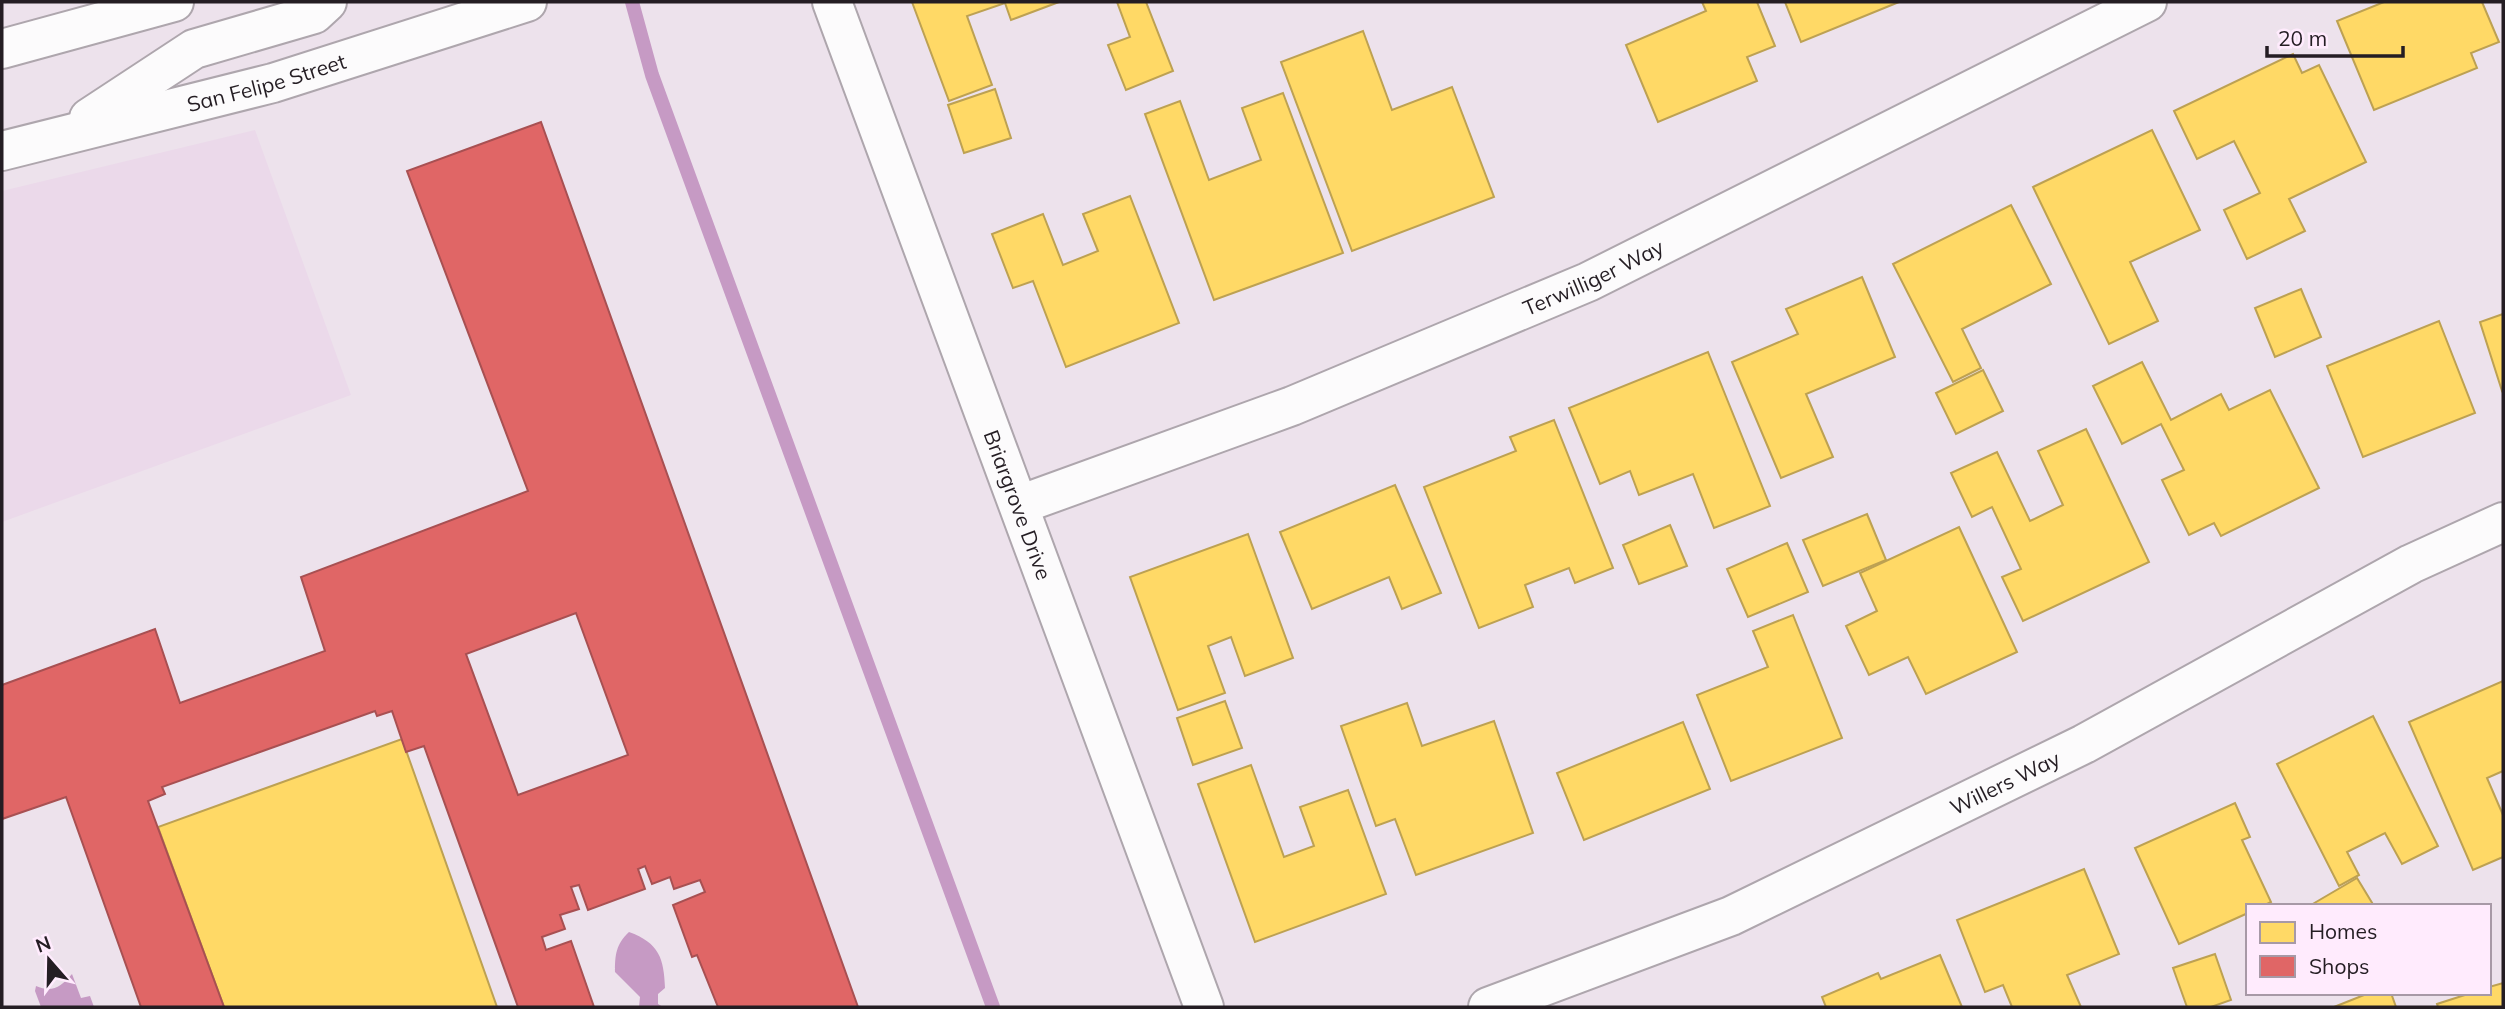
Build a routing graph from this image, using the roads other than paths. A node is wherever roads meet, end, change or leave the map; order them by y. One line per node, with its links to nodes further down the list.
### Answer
1 (174, 2): 6 (street)
2 (327, 2): 7 (street)
3 (527, 2): 7 (street, San Felipe Street)
4 (832, 2): 9 (street, Briargrove Drive)
5 (2147, 2): 9 (street, Terwilliger Way)
6 (2, 49)
7 (64, 135): 8 (street, San Felipe Street)
8 (2, 150)
9 (1018, 505): 11 (street, Briargrove Drive)
10 (2503, 522): 12 (street, Willers Way)
11 (1204, 1007)
12 (1488, 1007)

